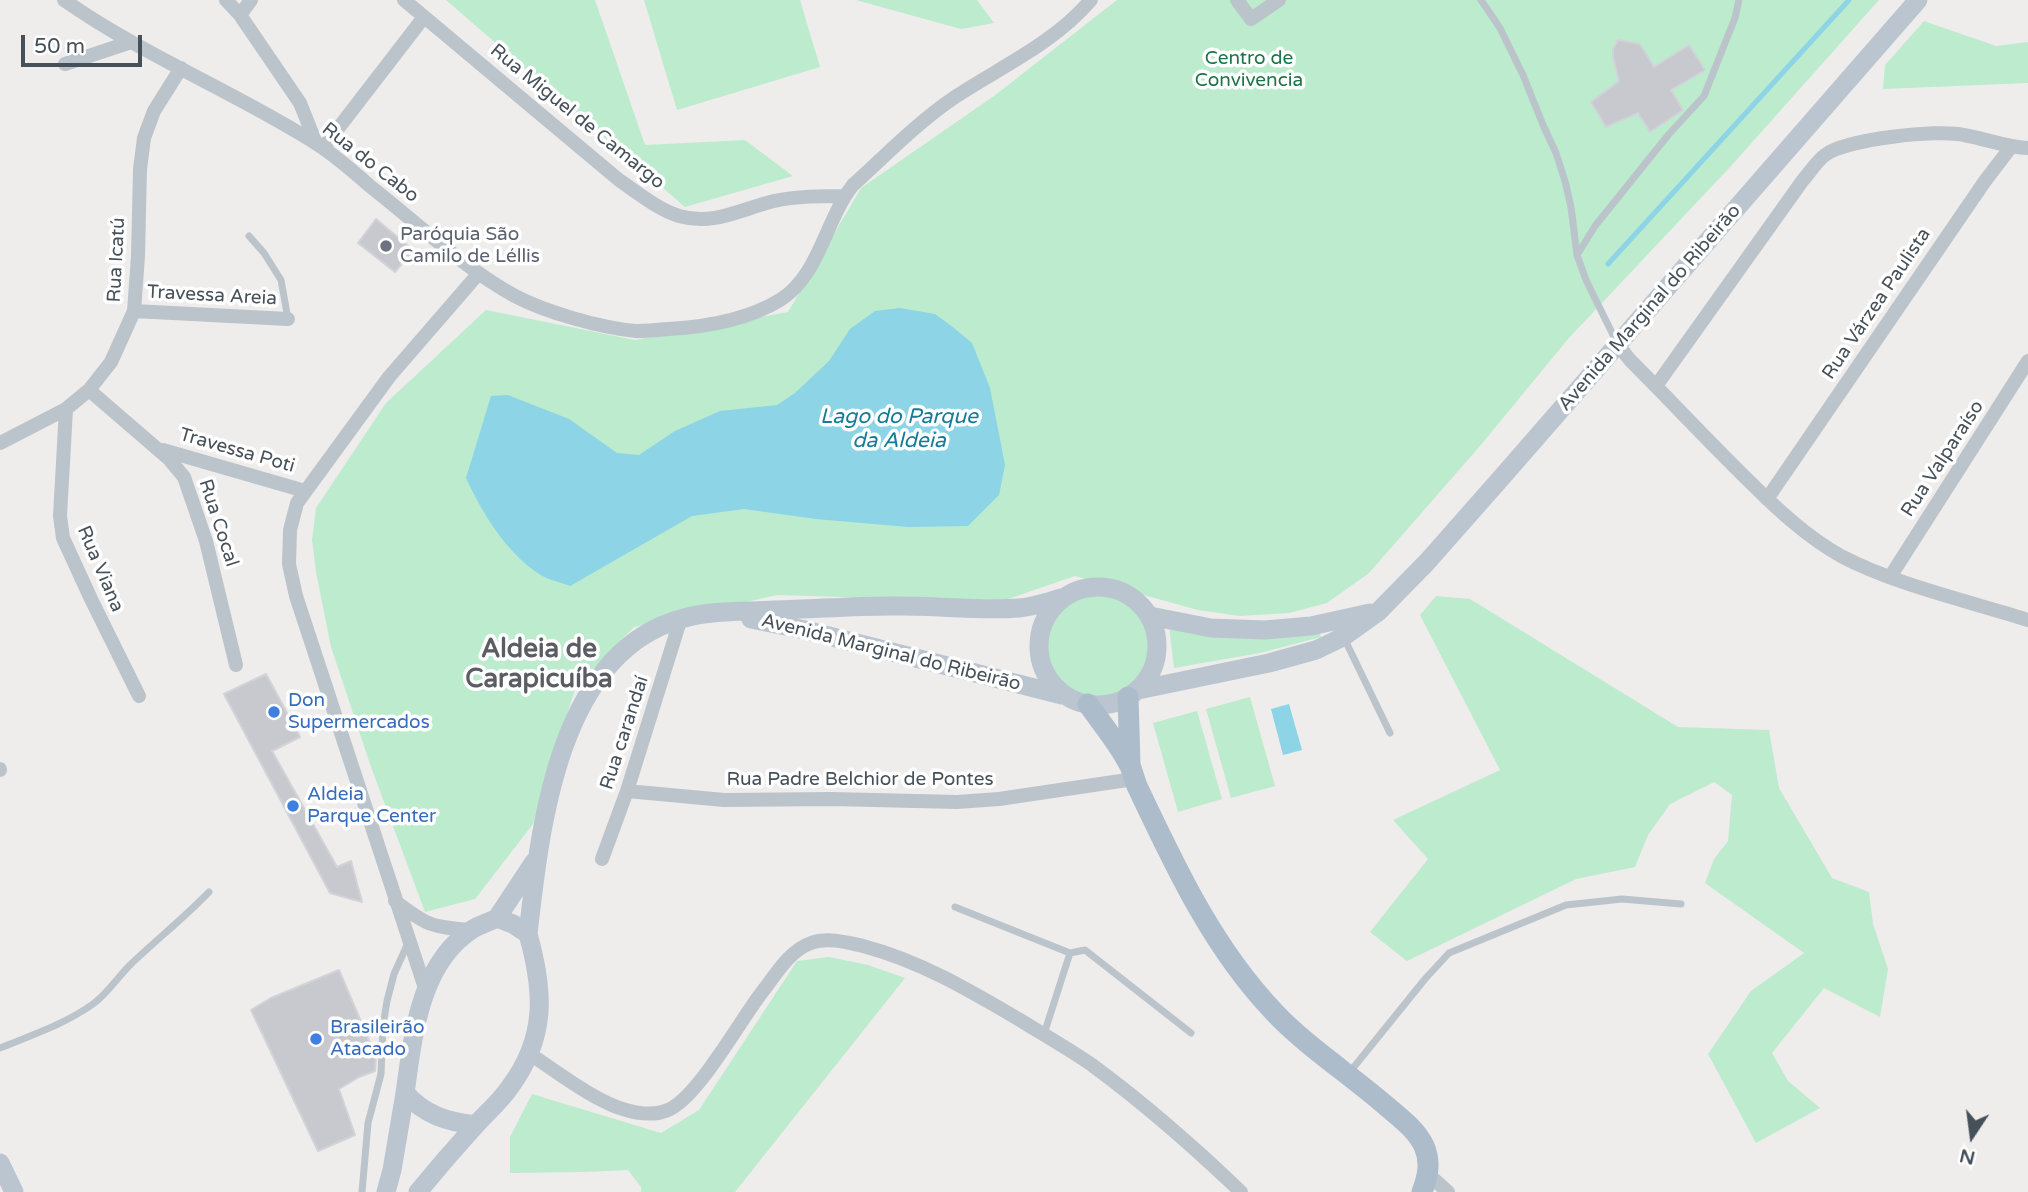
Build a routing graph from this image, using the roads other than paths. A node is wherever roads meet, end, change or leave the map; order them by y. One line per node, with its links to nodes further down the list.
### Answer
1 (64, 0): 13 (street, Rua do Cabo)
2 (226, 0): 11 (street)
3 (251, 0): 11 (street)
4 (404, 0): 12 (street, Rua Miguel de Camargo)
5 (1091, 0): 19 (street)
6 (1237, 0): 7 (street)
7 (1279, 0)
8 (1481, 0): 21 (lane)
9 (1739, 0): 21 (lane)
10 (1918, 0): 25 (main road, Avenida Marginal do Ribeirão)
11 (240, 15): 16 (street)
12 (424, 17): 16 (street); 19 (street, Rua Miguel de Camargo)
13 (131, 42): 14 (street); 15 (street, Rua do Cabo)
14 (65, 64)
15 (181, 68): 16 (street, Rua do Cabo); 23 (street, Rua Icatú)
16 (319, 146): 22 (street, Rua do Cabo)
17 (2011, 147): 18 (street); 27 (street); 33 (street, Rua Várzea Paulista)
18 (2028, 148)
19 (845, 195): 22 (street, Rua do Cabo)
20 (249, 236): 24 (lane)
21 (1577, 255): 25 (lane)
22 (479, 273): 32 (street)
23 (134, 311): 24 (street, Travessa Areia); 28 (street, Rua Icatú)
24 (288, 319)
25 (1618, 345): 27 (street); 36 (main road, Avenida Marginal do Ribeirão)
26 (2028, 361): 34 (street, Rua Valparaíso)
27 (1656, 386): 33 (street)
28 (89, 390): 29 (street, Rua Icatú); 31 (street, Rua Cocal)
29 (66, 409): 30 (street, Rua Icatú); 44 (street, Rua Viana)
30 (0, 443)
31 (158, 449): 32 (street, Travessa Poti); 42 (street, Rua Cocal)
32 (305, 491): 53 (street)
33 (1767, 499): 34 (street)
34 (1890, 577): 40 (street)
35 (1061, 598): 37 (main road, Avenida Marginal do Ribeirão); 38 (main road, Avenida Marginal do Ribeirão); 45 (main road, Avenida Marginal do Ribeirão)
36 (1378, 612): 38 (main road); 41 (main road, Avenida Marginal do Ribeirão)
37 (716, 613): 39 (main road, Avenida Marginal do Ribeirão); 45 (main road, Avenida Marginal do Ribeirão)
38 (1150, 616): 43 (main road)
39 (681, 618): 49 (street, Rua carandaí); 50 (main road, Avenida Marginal do Ribeirão)
40 (2028, 620)
41 (1343, 637): 43 (main road, Avenida Marginal do Ribeirão); 47 (lane)
42 (236, 665)
43 (1133, 693): 46 (main road, Avenida Marginal do Ribeirão); 48 (main road)
44 (139, 696)
45 (1065, 696): 46 (main road, Avenida Marginal do Ribeirão)
46 (1088, 705): 48 (main road)
47 (1390, 733)
48 (1132, 772): 49 (street, Rua Padre Belchior de Pontes); 66 (main road)
49 (627, 791): 51 (street, Rua carandaí)
50 (536, 858): 56 (main road, Avenida Marginal do Ribeirão); 58 (main road, Avenida Marginal do Ribeirão)
51 (602, 859)
52 (209, 892): 64 (lane)
53 (396, 901): 57 (street); 59 (street)
54 (1681, 904): 66 (lane)
55 (955, 907): 60 (lane)
56 (497, 918): 57 (main road); 58 (main road)
57 (472, 930): 61 (main road)
58 (528, 934): 65 (main road)
59 (408, 942): 61 (street); 72 (lane)
60 (1070, 953): 62 (lane); 63 (lane)
61 (426, 991): 67 (main road)
62 (1191, 1033)
63 (1044, 1035): 65 (street); 75 (street)
64 (0, 1048)
65 (530, 1054): 68 (main road)
66 (1349, 1074): 70 (main road)
67 (405, 1093): 68 (main road); 73 (main road)
68 (476, 1125): 74 (main road)
69 (0, 1163): 71 (main road)
70 (1425, 1183): 76 (street)
71 (14, 1192)
72 (362, 1192)
73 (386, 1192)
74 (418, 1192)
75 (1241, 1192)
76 (1448, 1192)

